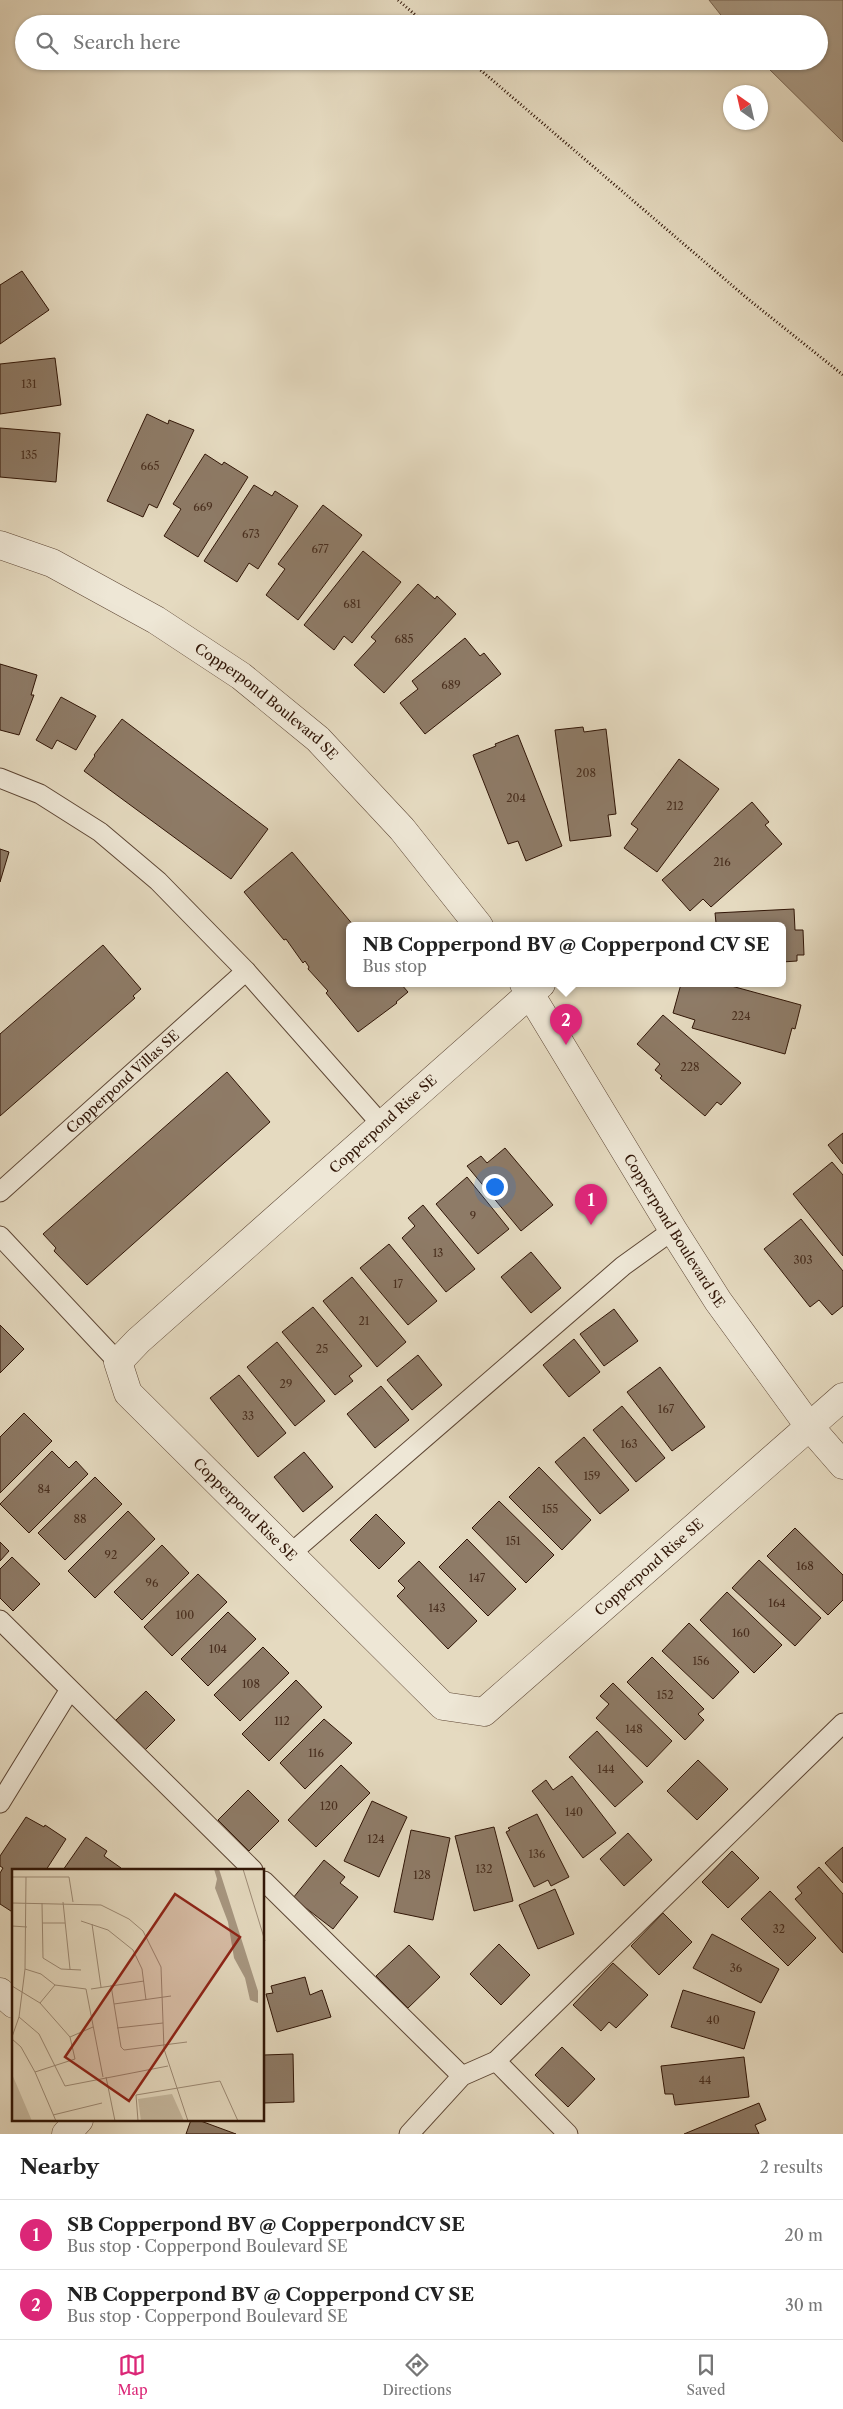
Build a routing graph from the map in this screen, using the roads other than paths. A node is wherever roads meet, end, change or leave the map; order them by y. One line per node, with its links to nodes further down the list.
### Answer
1 (0, 545): 3 (street, Copperpond Boulevard SE)
2 (0, 778): 4 (lane)
3 (476, 922)
4 (246, 971): 6 (lane); 7 (lane, Copperpond Villas SE)
5 (532, 987): 6 (street, Copperpond Rise SE); 8 (street, Copperpond Boulevard SE)
6 (382, 1125): 10 (street, Copperpond Rise SE)
7 (0, 1192)
8 (673, 1230): 12 (street, Copperpond Boulevard SE); 14 (lane)
9 (0, 1236): 10 (lane)
10 (118, 1362): 14 (street, Copperpond Rise SE)
11 (843, 1397): 12 (street, Copperpond Rise SE)
12 (809, 1426): 13 (street, Copperpond Boulevard SE); 14 (street, Copperpond Rise SE)
13 (843, 1465)
14 (289, 1555)
15 (0, 1620): 16 (lane)
16 (70, 1691): 18 (lane); 19 (lane)
17 (843, 1723): 23 (lane)
18 (0, 1803)
19 (252, 1869)
20 (265, 1882): 24 (lane)
21 (0, 1992): 22 (street)
22 (12, 2002)
23 (496, 2060): 24 (lane); 28 (lane)
24 (462, 2076): 27 (lane)
25 (77, 2122): 26 (street)
26 (66, 2134)
27 (409, 2134)
28 (568, 2134)

